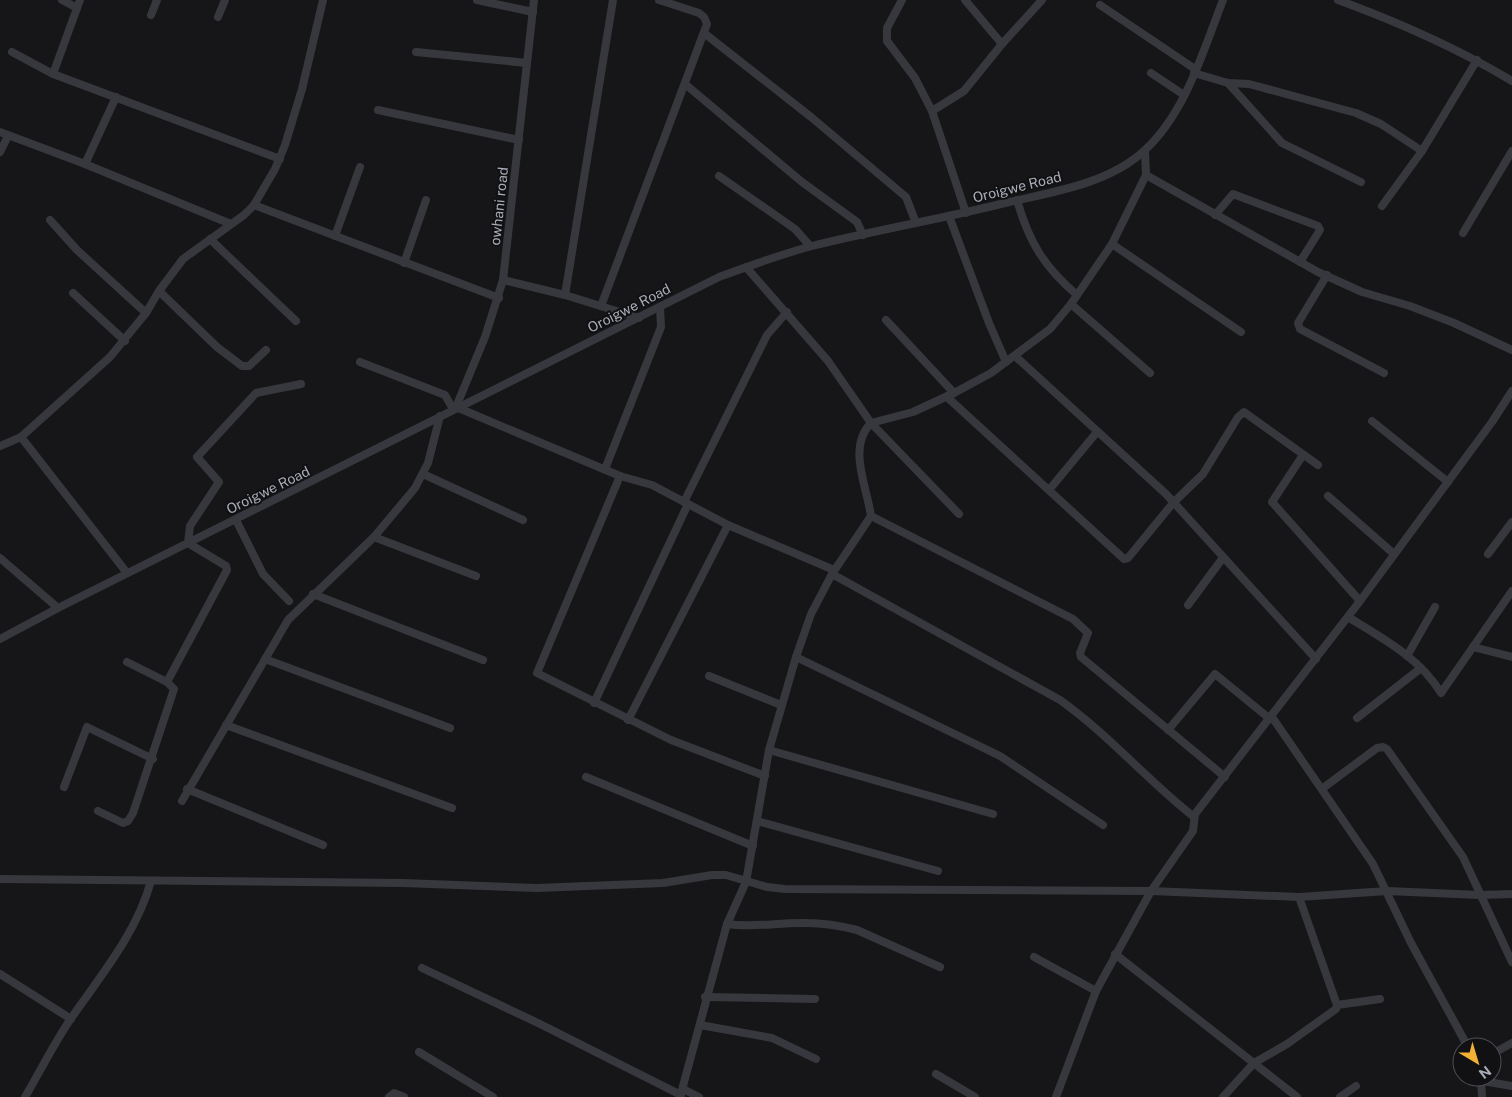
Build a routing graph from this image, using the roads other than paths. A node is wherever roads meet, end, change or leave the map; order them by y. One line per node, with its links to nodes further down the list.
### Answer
1 (62, 0): 16 (street)
2 (80, 0): 16 (street)
3 (157, 0): 18 (street)
4 (225, 0): 19 (street)
5 (323, 0): 43 (street)
6 (477, 0): 17 (street)
7 (534, 0): 17 (street, owhani road)
8 (613, 0): 72 (street)
9 (660, 0): 20 (street)
10 (900, 0): 35 (street)
11 (965, 0): 21 (street)
12 (1042, 0): 21 (street)
13 (1223, 0): 26 (street, Oroigwe Road)
14 (1338, 0): 24 (street)
15 (1100, 5): 26 (street)
16 (77, 8): 28 (street)
17 (533, 12): 25 (street, owhani road)
18 (151, 15)
19 (218, 17)
20 (704, 33): 31 (street); 57 (street)
21 (1002, 44): 35 (street)
22 (12, 52): 28 (street)
23 (416, 52): 25 (street)
24 (1477, 60): 29 (street); 40 (street)
25 (527, 63): 38 (street, owhani road)
26 (1194, 71): 30 (street); 32 (street, Oroigwe Road)
27 (1150, 73): 32 (street)
28 (53, 74): 33 (street)
29 (1512, 81)
30 (1228, 83): 40 (street); 48 (street)
31 (685, 84): 60 (street); 76 (street)
32 (1184, 96): 39 (street, Oroigwe Road)
33 (116, 97): 43 (street); 44 (street)
34 (378, 110): 38 (street)
35 (932, 110): 53 (street)
36 (0, 132): 37 (street)
37 (8, 136): 42 (street); 44 (street)
38 (519, 140): 69 (street, owhani road)
39 (1145, 151): 46 (street); 50 (street, Oroigwe Road)
40 (1422, 151): 52 (street)
41 (1512, 151): 59 (street)
42 (0, 152)
43 (280, 159): 51 (street)
44 (85, 164): 58 (street)
45 (360, 167): 61 (street)
46 (1146, 175): 54 (street); 63 (street)
47 (719, 176): 64 (street)
48 (1361, 182)
49 (426, 200): 66 (street)
50 (1018, 200): 53 (street, Oroigwe Road); 73 (street)
51 (254, 205): 58 (street); 61 (street)
52 (1382, 206)
53 (966, 213): 55 (street, Oroigwe Road)
54 (1215, 215): 65 (street); 65 (street)
55 (949, 216): 57 (street, Oroigwe Road); 89 (street)
56 (50, 220): 79 (street)
57 (916, 223): 60 (street, Oroigwe Road)
58 (231, 224): 62 (street)
59 (1463, 233)
60 (863, 235): 64 (street, Oroigwe Road)
61 (335, 236): 66 (street)
62 (210, 239): 70 (street); 82 (street)
63 (1112, 244): 73 (street); 83 (street)
64 (810, 246): 67 (street, Oroigwe Road)
65 (1300, 262): 68 (street)
66 (404, 263): 74 (street)
67 (746, 267): 77 (street, Oroigwe Road); 78 (street)
68 (1326, 275): 86 (street); 91 (street)
69 (503, 280): 72 (street); 74 (street, owhani road)
70 (159, 290): 79 (street); 85 (street)
71 (72, 293): 84 (street)
72 (565, 295): 76 (street)
73 (1077, 295): 75 (street)
74 (499, 298): 95 (street, owhani road)
75 (1071, 304): 87 (street); 90 (street)
76 (601, 306): 80 (street)
77 (660, 307): 80 (street, Oroigwe Road); 104 (street)
78 (787, 312): 98 (street); 110 (street)
79 (146, 313): 84 (street)
80 (639, 318): 95 (street, Oroigwe Road)
81 (886, 320): 94 (street)
82 (296, 321)
83 (1240, 332)
84 (124, 341): 100 (street)
85 (266, 350)
86 (1512, 350)
87 (1015, 356): 89 (street); 99 (street)
88 (360, 362): 95 (street)
89 (1006, 362): 94 (street)
90 (1150, 373)
91 (1384, 373)
92 (301, 384): 119 (street)
93 (1512, 391): 107 (street)
94 (950, 395): 98 (street); 108 (street)
95 (455, 408): 96 (street, Oroigwe Road); 104 (street)
96 (440, 416): 105 (street); 114 (street, Oroigwe Road)
97 (1372, 421): 107 (street)
98 (871, 423): 112 (street); 113 (street)
99 (1097, 432): 108 (street); 111 (street)
100 (21, 437): 101 (street); 125 (street)
101 (0, 446)
102 (1303, 455): 103 (street); 111 (street); 130 (street)
103 (1318, 466)
104 (605, 469): 106 (street)
105 (423, 474): 115 (street); 118 (street)
106 (620, 476): 110 (street); 147 (street)
107 (1448, 482): 120 (street)
108 (1049, 490): 111 (street)
109 (1328, 496): 120 (street)
110 (686, 503): 117 (street); 147 (street)
111 (1173, 503): 123 (street)
112 (959, 514)
113 (871, 516): 124 (street); 154 (street)
114 (236, 520): 119 (street, Oroigwe Road); 129 (street)
115 (523, 520)
116 (1512, 522): 121 (street)
117 (728, 525): 124 (street); 151 (street)
118 (374, 537): 126 (street); 128 (street)
119 (188, 543): 125 (street, Oroigwe Road); 146 (street)
120 (1394, 554): 130 (street)
121 (1488, 554)
122 (0, 558): 132 (street)
123 (1222, 558): 131 (street); 141 (street)
124 (833, 572): 139 (street); 167 (street)
125 (127, 573): 132 (street, Oroigwe Road)
126 (476, 576)
127 (1512, 591): 136 (street)
128 (313, 594): 140 (street); 142 (street)
129 (289, 601)
130 (1360, 601): 134 (street)
131 (1188, 605)
132 (58, 608): 135 (street, Oroigwe Road)
133 (1435, 608): 137 (street)
134 (1348, 617): 137 (street); 141 (street)
135 (0, 639)
136 (1473, 647): 138 (street); 144 (street)
137 (1407, 656): 144 (street)
138 (1512, 656)
139 (796, 657): 148 (street); 169 (street)
140 (265, 659): 152 (street); 153 (street)
141 (1316, 659): 149 (street)
142 (483, 660)
143 (127, 662): 146 (street)
144 (1421, 668): 150 (street)
145 (708, 676): 148 (street)
146 (167, 682): 156 (street)
147 (594, 703): 151 (street)
148 (781, 705): 155 (street)
149 (1271, 718): 154 (street); 159 (street); 161 (street)
150 (1357, 718)
151 (628, 720): 157 (street)
152 (226, 725): 162 (street); 164 (street)
153 (450, 728)
154 (1168, 730): 159 (street)
155 (769, 750): 157 (street); 166 (street)
156 (152, 760): 160 (street); 165 (street)
157 (765, 776): 168 (street)
158 (586, 777): 171 (street)
159 (1225, 777): 167 (street)
160 (64, 787)
161 (1323, 788): 177 (street); 179 (street)
162 (187, 790): 163 (street); 170 (street)
163 (182, 801)
164 (452, 808)
165 (98, 811)
166 (993, 814)
167 (1194, 817): 176 (street)
168 (757, 821): 171 (street); 172 (street)
169 (1103, 825)
170 (323, 845)
171 (753, 846): 175 (street)
172 (938, 871)
173 (0, 879): 174 (street)
174 (151, 881): 175 (street); 193 (street)
175 (746, 882): 176 (street); 181 (street)
176 (1151, 891): 180 (street); 182 (street)
177 (1387, 891): 179 (street); 180 (street); 195 (street)
178 (1512, 894): 179 (street)
179 (1480, 896): 184 (street)
180 (1299, 897): 192 (street)
181 (727, 924): 185 (street); 189 (street)
182 (1115, 954): 188 (street); 198 (street)
183 (1034, 957): 188 (street)
184 (1512, 962)
185 (940, 967)
186 (422, 968): 201 (street)
187 (0, 974): 193 (street)
188 (1096, 991): 208 (street)
189 (706, 997): 190 (street); 194 (street)
190 (815, 999)
191 (1380, 999): 192 (street)
192 (1337, 1006): 198 (street)
193 (71, 1018): 202 (street)
194 (700, 1024): 197 (street); 201 (street)
195 (1463, 1037)
196 (419, 1052): 205 (street)
197 (816, 1059)
198 (1254, 1063): 209 (street); 210 (street)
199 (936, 1074): 207 (street)
200 (1356, 1086): 211 (street)
201 (681, 1093): 206 (street)
202 (25, 1097)
203 (390, 1097): 204 (street)
204 (404, 1097)
205 (493, 1097)
206 (699, 1097)
207 (975, 1097)
208 (1056, 1097)
209 (1223, 1097)
210 (1297, 1097)
211 (1340, 1097)

